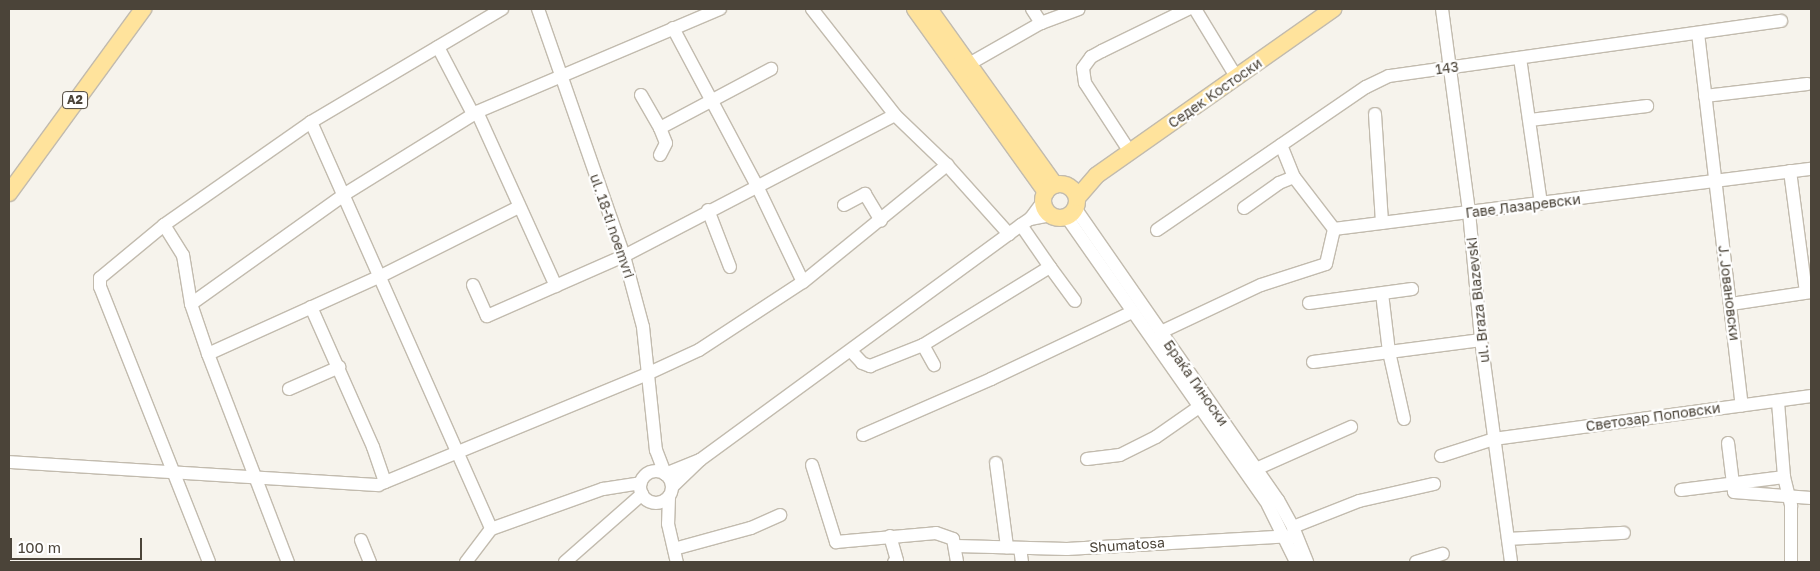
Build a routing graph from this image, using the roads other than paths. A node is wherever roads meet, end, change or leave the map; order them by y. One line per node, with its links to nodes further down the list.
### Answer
1 (143, 9): 45 (main road, A2)
2 (502, 9): 18 (street)
3 (538, 9): 23 (street, ul. 18-ti noemvri)
4 (720, 9): 16 (street)
5 (812, 9): 32 (street)
6 (914, 9): 47 (main road, Браќа Гиноски)
7 (929, 9): 20 (main road, Браќа Гиноски)
8 (1032, 9): 15 (street)
9 (1079, 9): 15 (street)
10 (1188, 9): 37 (street)
11 (1195, 9): 24 (street)
12 (1333, 9): 24 (main road, Седек Костоски)
13 (1442, 9): 21 (street, ul. Braza Blazevski)
14 (1781, 21): 17 (street, 143)
15 (1041, 23): 20 (street)
16 (673, 28): 23 (street); 28 (street)
17 (1698, 33): 19 (street, 143); 27 (street, Ј. Јовановски)
18 (438, 47): 30 (street); 34 (street)
19 (1520, 58): 21 (street, 143); 33 (street)
20 (969, 64): 47 (main road, Браќа Гиноски)
21 (1452, 67): 36 (street, 143); 53 (street, ul. Braza Blazevski)
22 (770, 69): 28 (street)
23 (559, 76): 30 (street); 61 (street, ul. 18-ti noemvri)
24 (1237, 78): 37 (main road, Седек Костоски)
25 (1807, 84): 27 (street)
26 (641, 95): 35 (street)
27 (1705, 96): 43 (street, Ј. Јовановски)
28 (713, 102): 35 (street); 44 (street)
29 (1647, 106): 33 (street)
30 (475, 113): 46 (street); 50 (street)
31 (1376, 114): 56 (street)
32 (895, 115): 39 (street); 44 (street)
33 (1530, 120): 48 (street)
34 (311, 122): 46 (street); 57 (street)
35 (660, 128): 38 (street)
36 (1282, 145): 42 (street); 59 (street, 143)
37 (1130, 152): 47 (main road, Седек Костоски)
38 (660, 155)
39 (948, 165): 54 (street); 60 (street)
40 (1811, 169): 41 (street, Гаве Лазаревски)
41 (1790, 171): 43 (street, Гаве Лазаревски); 69 (street)
42 (1294, 177): 51 (street); 58 (street)
43 (1714, 181): 48 (street, Гаве Лазаревски); 74 (street, Ј. Јовановски)
44 (757, 186): 52 (street); 65 (street)
45 (9, 193)
46 (345, 194): 64 (street); 73 (street)
47 (1060, 200): 55 (street); 76 (street, Браќа Гиноски); 77 (street, Браќа Гиноски)
48 (1541, 203): 53 (street, Гаве Лазаревски)
49 (844, 205): 54 (street)
50 (519, 207): 64 (street); 67 (street)
51 (1244, 208)
52 (708, 210): 61 (street); 62 (street)
53 (1469, 212): 56 (street, Гаве Лазаревски); 78 (street, ul. Braza Blazevski)
54 (882, 221): 65 (street)
55 (1026, 222): 60 (street); 63 (street)
56 (1382, 223): 58 (street, Гаве Лазаревски)
57 (164, 225): 73 (street); 106 (street)
58 (1334, 229): 77 (street)
59 (1158, 230)
60 (1009, 234): 80 (street)
61 (624, 256): 67 (street); 86 (street, ul. 18-ti noemvri)
62 (730, 267)
63 (1050, 267): 71 (street); 79 (street)
64 (381, 276): 75 (street); 98 (street)
65 (803, 282): 86 (street)
66 (473, 285): 67 (street)
67 (556, 286)
68 (1412, 289): 70 (street)
69 (1809, 292): 74 (street)
70 (1382, 293): 72 (street); 81 (street)
71 (1075, 301)
72 (1309, 303)
73 (191, 304): 82 (street)
74 (1731, 304): 90 (street, Ј. Јовановски)
75 (311, 307): 82 (street); 85 (street)
76 (1132, 312): 91 (street, Браќа Гиноски); 94 (street)
77 (1160, 332): 105 (street, Браќа Гиноски)
78 (1481, 340): 81 (street); 95 (street, ul. Braza Blazevski)
79 (923, 345): 80 (street); 84 (street)
80 (851, 351): 101 (street)
81 (1389, 352): 83 (street); 92 (street)
82 (208, 354): 110 (street)
83 (1313, 362)
84 (934, 365)
85 (339, 367): 87 (street); 111 (street)
86 (647, 374): 97 (street, ul. 18-ti noemvri); 98 (street)
87 (289, 389)
88 (1811, 396): 89 (street, Светозар Поповски)
89 (1778, 402): 90 (street, Светозар Поповски); 109 (street)
90 (1742, 404): 95 (street, Светозар Поповски)
91 (1199, 407): 100 (street); 122 (street, Браќа Гиноски)
92 (1404, 419)
93 (1351, 427): 105 (street)
94 (863, 435)
95 (1494, 439): 99 (street, Светозар Поповски); 125 (street, ul. Braza Blazevski)
96 (1728, 443): 113 (street)
97 (656, 450): 107 (street, ul. 18-ti noemvri); 108 (street, ul. 18-ti noemvri)
98 (456, 451): 111 (street); 121 (street)
99 (1441, 456)
100 (1087, 459)
101 (700, 460): 108 (street); 115 (street)
102 (9, 462): 106 (street)
103 (996, 463): 128 (street)
104 (812, 465): 124 (street)
105 (1256, 469): 122 (street, Браќа Гиноски)
106 (173, 471): 110 (street); 132 (street)
107 (651, 472): 108 (street); 116 (street)
108 (665, 474): 115 (street, ul. 18-ti noemvri)
109 (1784, 477): 113 (street); 117 (street)
110 (255, 479): 111 (street); 133 (street)
111 (384, 482)
112 (1434, 484): 122 (street, Shumatosa)
113 (1734, 484): 114 (street); 117 (street)
114 (1681, 490)
115 (671, 492): 116 (street); 120 (street)
116 (647, 495): 120 (street); 121 (street); 136 (street)
117 (1790, 497): 118 (street); 144 (street)
118 (1811, 498)
119 (780, 515): 131 (street)
120 (668, 524): 131 (street)
121 (491, 529): 135 (street)
122 (1292, 533): 129 (street, Shumatosa); 140 (street, Браќа Гиноски); 141 (street, Браќа Гиноски)
123 (1624, 533): 125 (street)
124 (890, 536): 127 (street); 137 (street)
125 (1508, 539): 143 (street, ul. Braza Blazevski)
126 (361, 540): 134 (street)
127 (956, 546): 128 (street, Shumatosa); 138 (street)
128 (1007, 547): 129 (street, Shumatosa)
129 (1020, 548): 139 (street)
130 (1443, 554): 142 (street)
131 (675, 558)
132 (209, 562)
133 (288, 562)
134 (370, 562)
135 (466, 562)
136 (565, 562)
137 (894, 562)
138 (957, 562)
139 (1022, 562)
140 (1296, 562)
141 (1306, 562)
142 (1416, 562)
143 (1511, 562)
144 (1792, 562)

